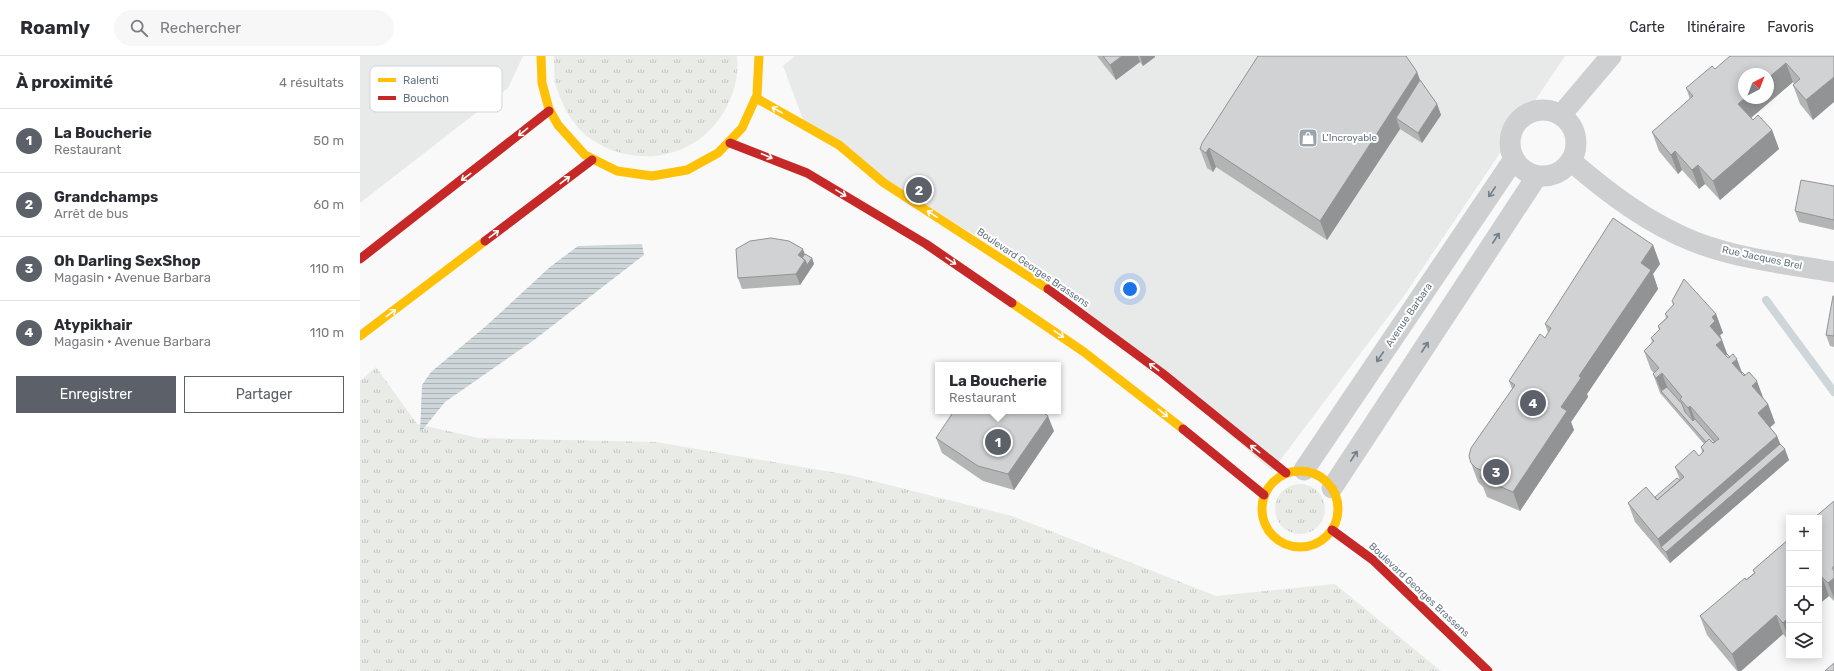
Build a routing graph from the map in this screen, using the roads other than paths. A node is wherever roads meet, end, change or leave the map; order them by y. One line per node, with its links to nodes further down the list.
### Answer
1 (541, 56): 5 (street)
2 (759, 56): 4 (street)
3 (1611, 56): 6 (street)
4 (756, 98): 7 (street); 15 (street, Boulevard Georges Brassens, one-way to 4)
5 (549, 111): 9 (street); 12 (street, one-way to 12)
6 (1561, 115): 8 (street); 10 (street)
7 (730, 143): 9 (street); 17 (street, one-way to 17)
8 (1514, 159): 11 (street); 15 (street, Avenue Barbara, one-way to 15)
9 (592, 160): 14 (street, one-way to 9)
10 (1571, 161): 11 (street); 13 (street, Rue Jacques Brel)
11 (1537, 176): 16 (street, one-way to 11)
12 (360, 258)
13 (1834, 272)
14 (360, 336)
15 (1295, 472): 16 (street); 17 (street)
16 (1332, 488): 18 (street)
17 (1264, 495): 18 (street)
18 (1332, 530): 19 (street, Boulevard Georges Brassens)
19 (1488, 671)

